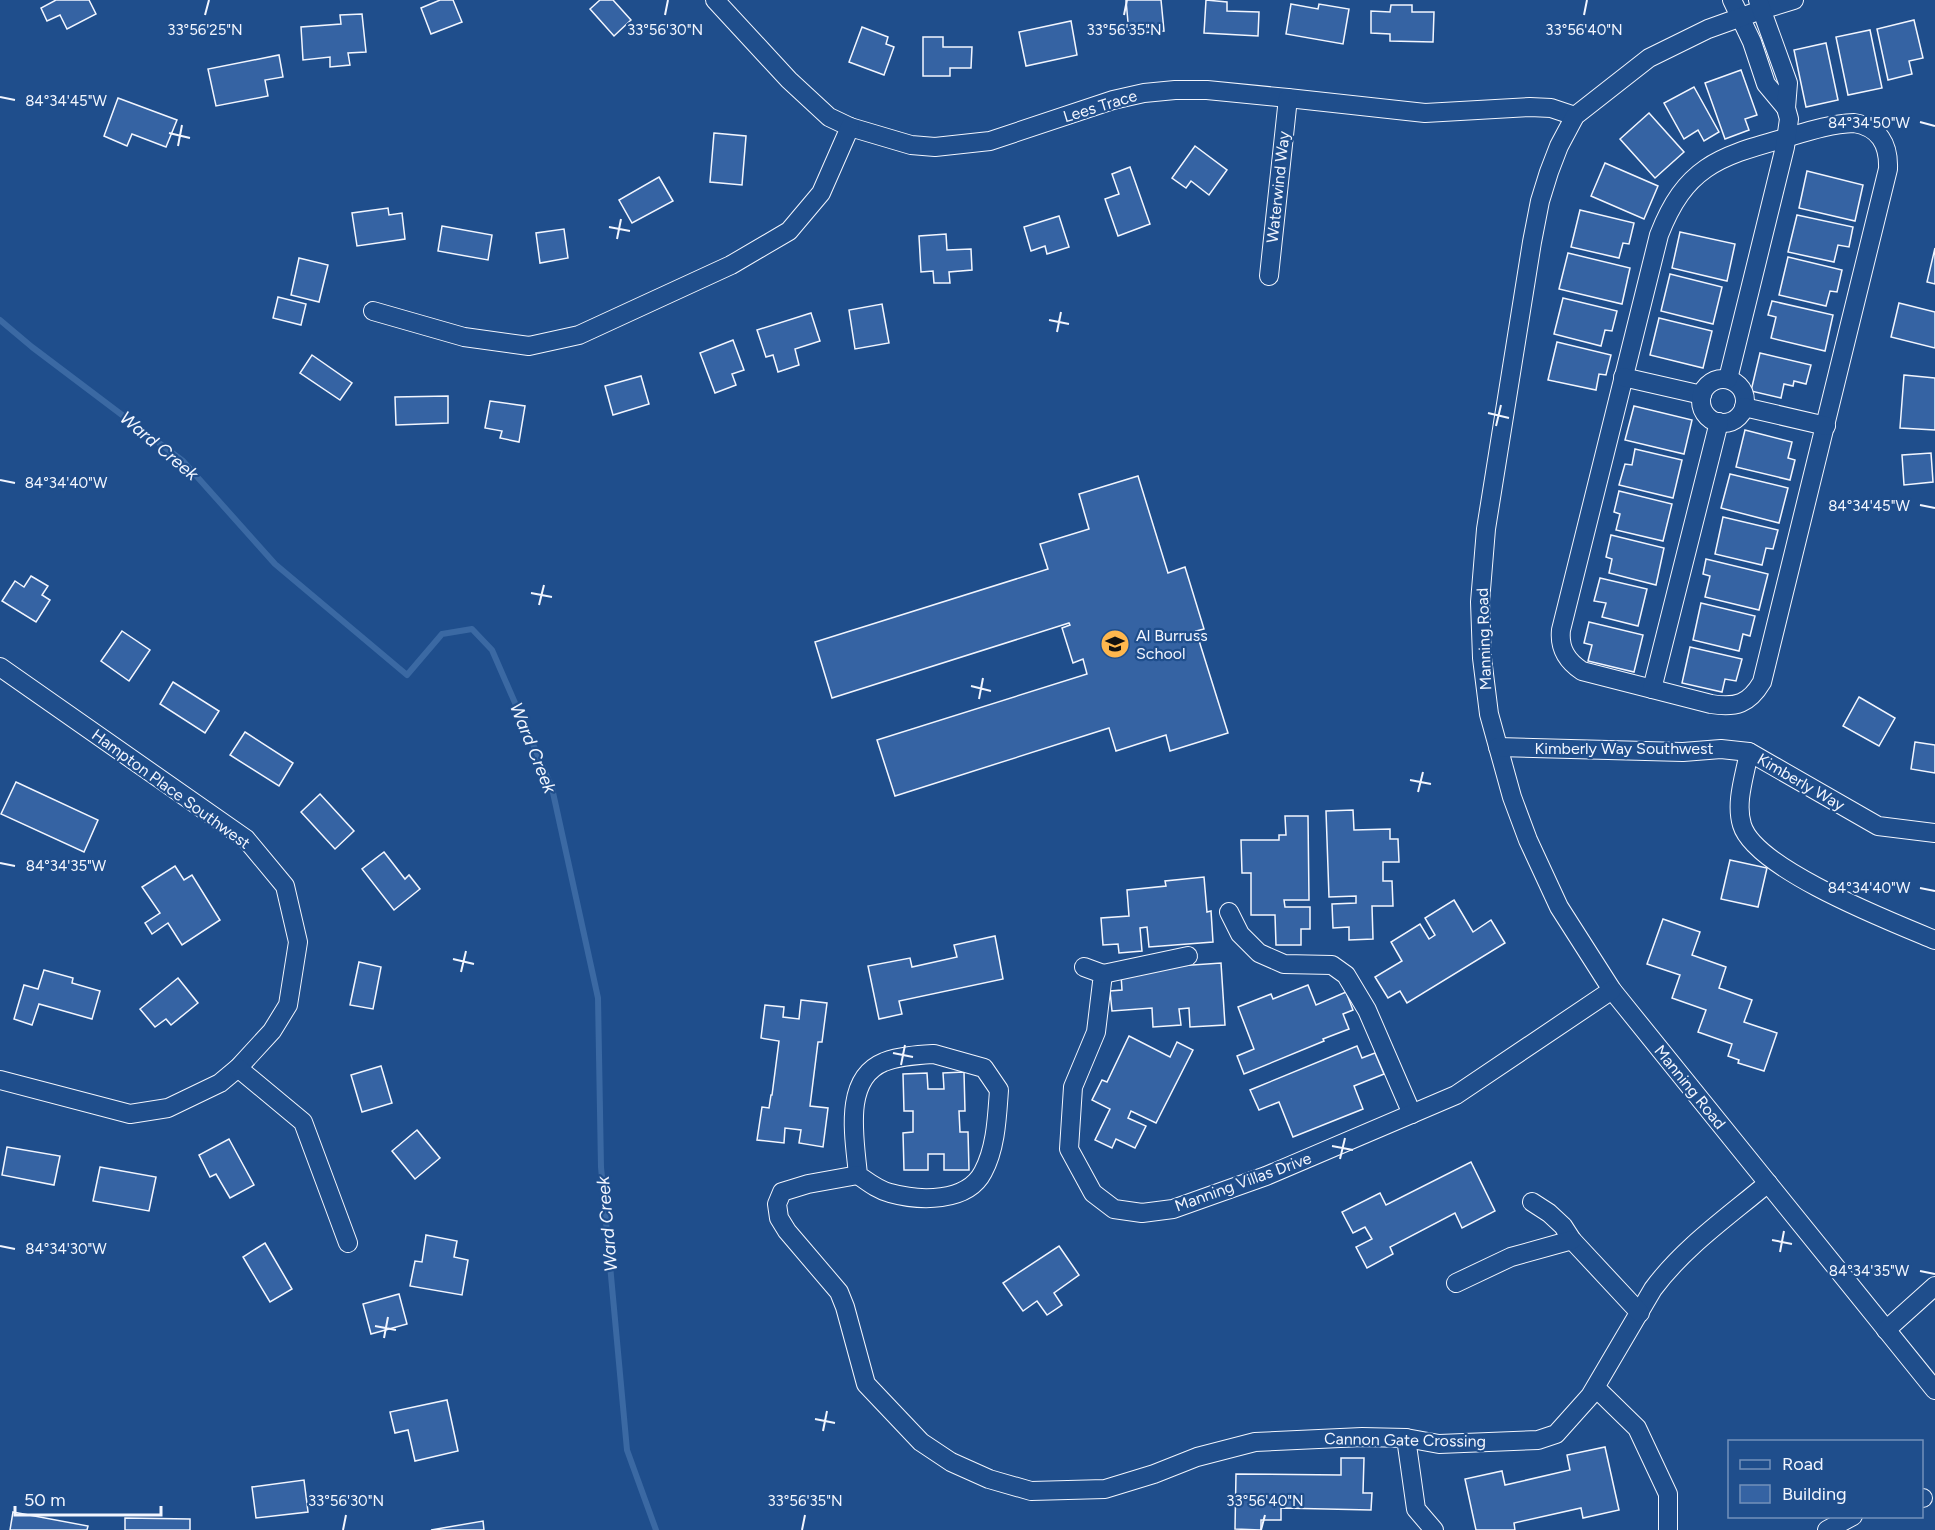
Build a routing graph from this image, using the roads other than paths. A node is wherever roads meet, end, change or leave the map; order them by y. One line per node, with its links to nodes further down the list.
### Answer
1 (715, 0): 9 (street, Lees Trace)
2 (1732, 0): 5 (street)
3 (1794, 0): 4 (street, Manning Road)
4 (1759, 5): 5 (street, Manning Road); 7 (street)
5 (1742, 16): 7 (street); 8 (street, Manning Road)
6 (1288, 98): 8 (street, Lees Trace); 9 (street, Lees Trace); 11 (street, Waterwind Way)
7 (1786, 108): 10 (street)
8 (1575, 116): 21 (street, Manning Road)
9 (850, 127): 12 (street)
10 (1787, 137): 13 (street); 14 (street); 18 (street)
11 (1269, 276)
12 (373, 311)
13 (1623, 377): 15 (street); 20 (street)
14 (1728, 379): 15 (street); 16 (street)
15 (1702, 395): 17 (street)
16 (1744, 407): 17 (street); 18 (street)
17 (1719, 422): 20 (street)
18 (1826, 426): 20 (street)
19 (0, 667): 30 (street, Hampton Place Southwest)
20 (1652, 689)
21 (1498, 747): 22 (street, Kimberly Way Southwest); 29 (street, Manning Road)
22 (1749, 752): 23 (street, Kimberly Way); 25 (street, Kimberly Way)
23 (1935, 833)
24 (1229, 912): 32 (street)
25 (1935, 940)
26 (1188, 956): 28 (street)
27 (1084, 967): 28 (street)
28 (1103, 974): 32 (street, Manning Villas Drive)
29 (1612, 990): 32 (street, Manning Villas Drive); 34 (street, Manning Road)
30 (238, 1068): 31 (street, Hampton Place Southwest); 37 (street)
31 (0, 1080)
32 (1412, 1114)
33 (858, 1175): 33 (street); 44 (street, Cannon Gate Crossing)
34 (1768, 1183): 40 (street, Cannon Gate Crossing); 41 (street, Manning Road)
35 (1532, 1202): 36 (street)
36 (1572, 1240): 38 (street); 40 (street)
37 (348, 1243)
38 (1456, 1283)
39 (1935, 1286): 41 (street)
40 (1640, 1313): 42 (street, Cannon Gate Crossing)
41 (1886, 1330): 43 (street, Manning Road)
42 (1596, 1388): 44 (street, Cannon Gate Crossing); 47 (street)
43 (1935, 1390)
44 (1406, 1438): 46 (street)
45 (1849, 1518): 48 (street)
46 (1434, 1530)
47 (1668, 1530)
48 (1827, 1530)

